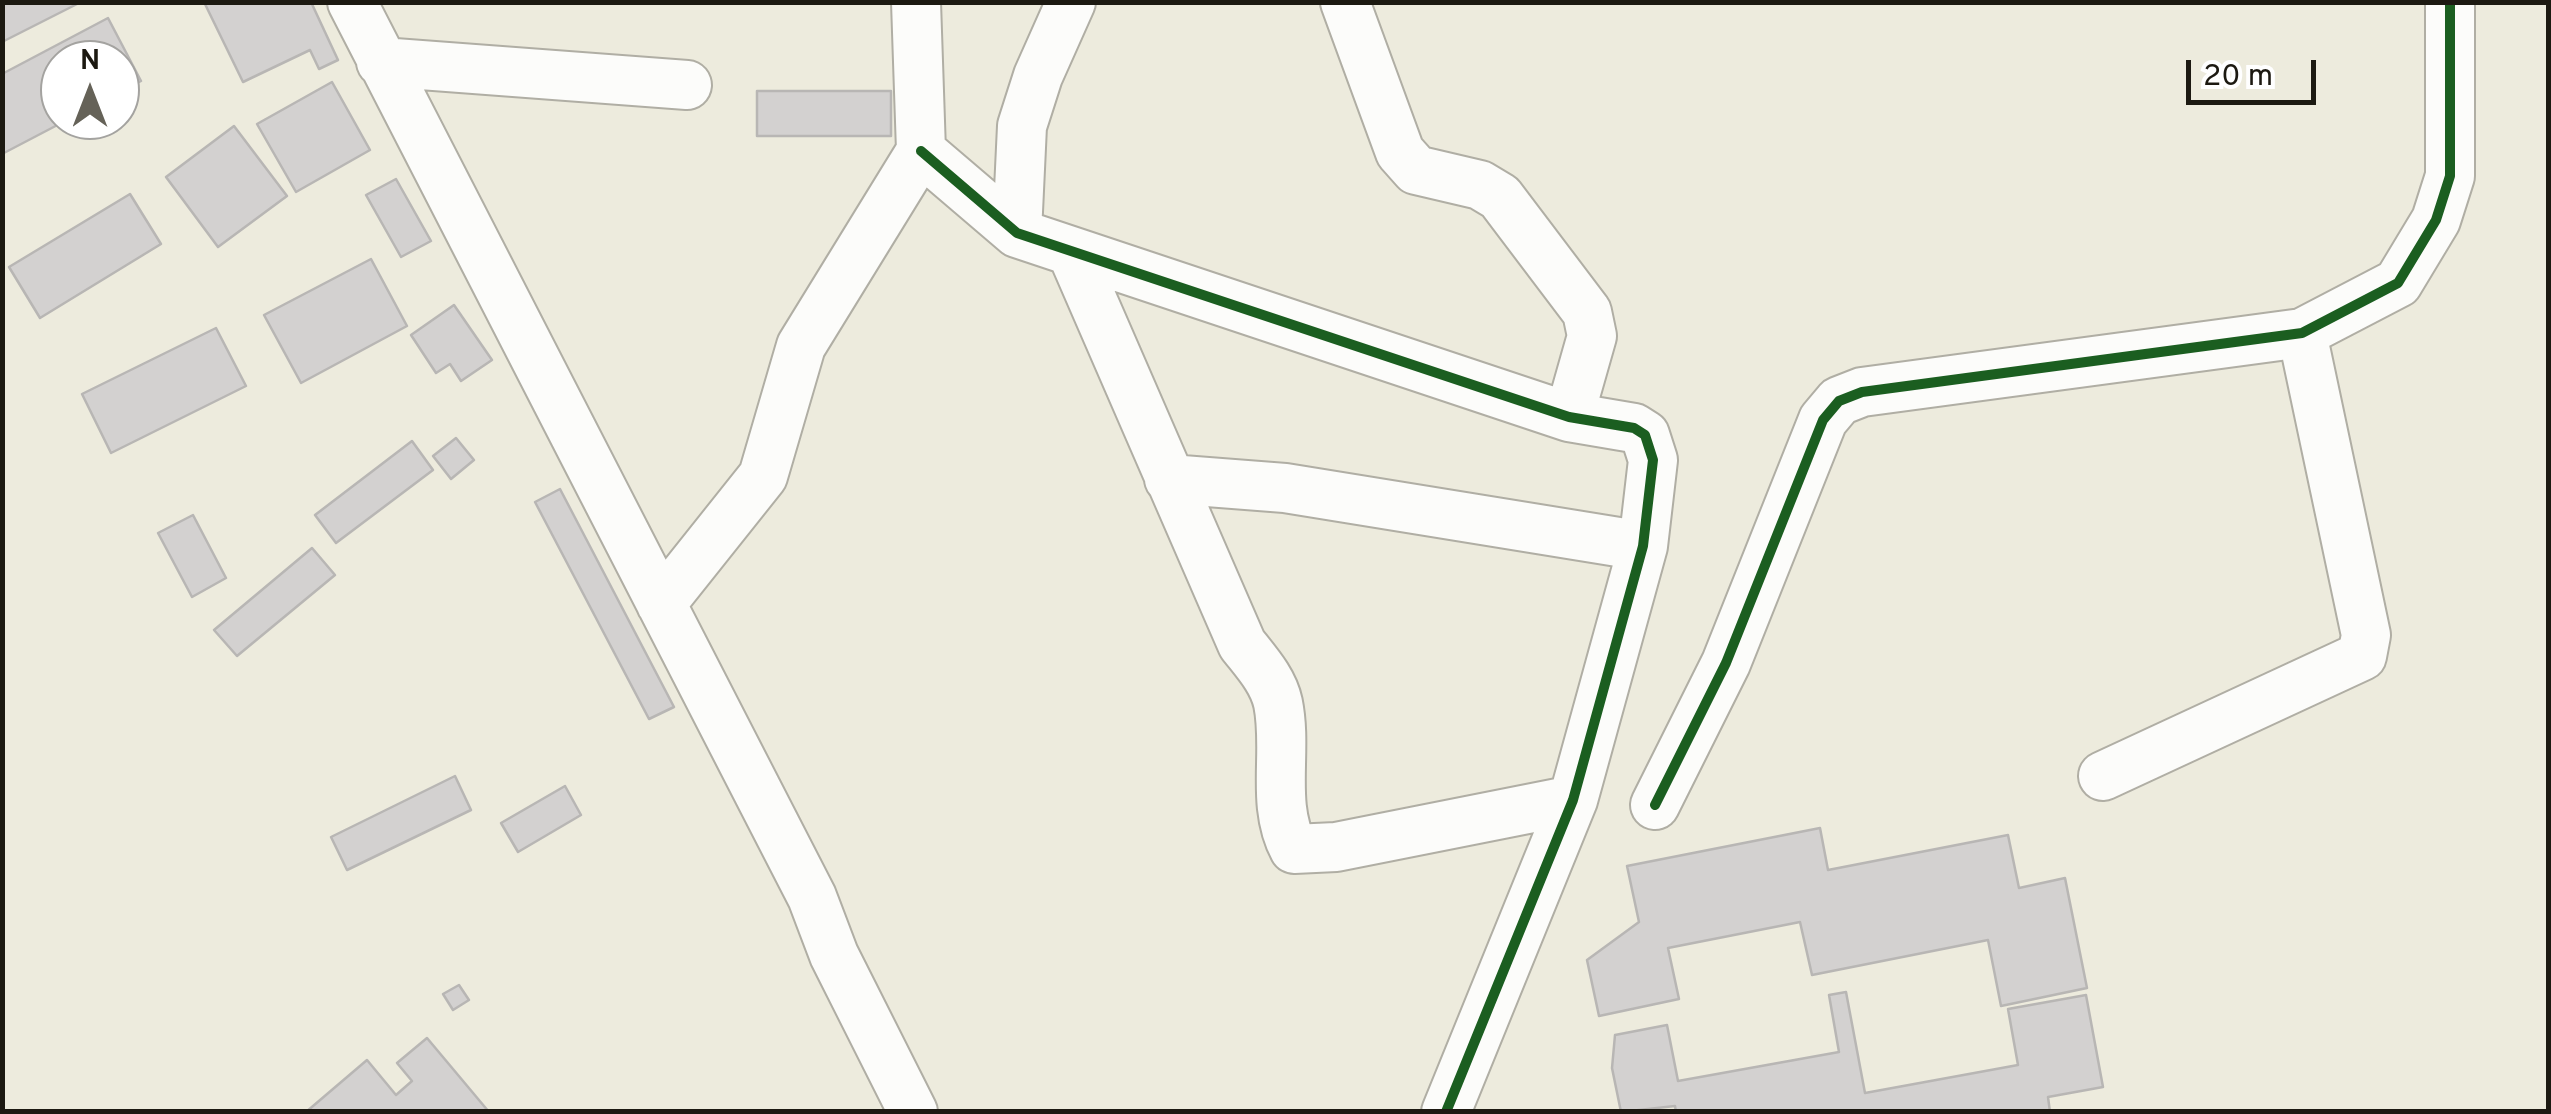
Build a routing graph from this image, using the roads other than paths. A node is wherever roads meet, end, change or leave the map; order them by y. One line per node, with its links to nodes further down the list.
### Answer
1 (352, 2): 6 (street)
2 (916, 2): 8 (street)
3 (1345, 2): 12 (street)
4 (2450, 2): 11 (street)
5 (1082, 8): 9 (street)
6 (381, 62): 7 (street); 15 (street)
7 (687, 84)
8 (921, 152): 9 (street); 15 (street)
9 (1016, 233): 10 (street)
10 (1072, 253): 12 (street); 13 (street)
11 (2302, 333): 16 (street); 18 (street)
12 (1569, 417): 14 (street)
13 (1169, 479): 14 (street); 17 (street)
14 (1643, 546): 17 (street)
15 (661, 604): 19 (street)
16 (2103, 776)
17 (1573, 800): 20 (street)
18 (1655, 805)
19 (913, 1112)
20 (1446, 1112)

